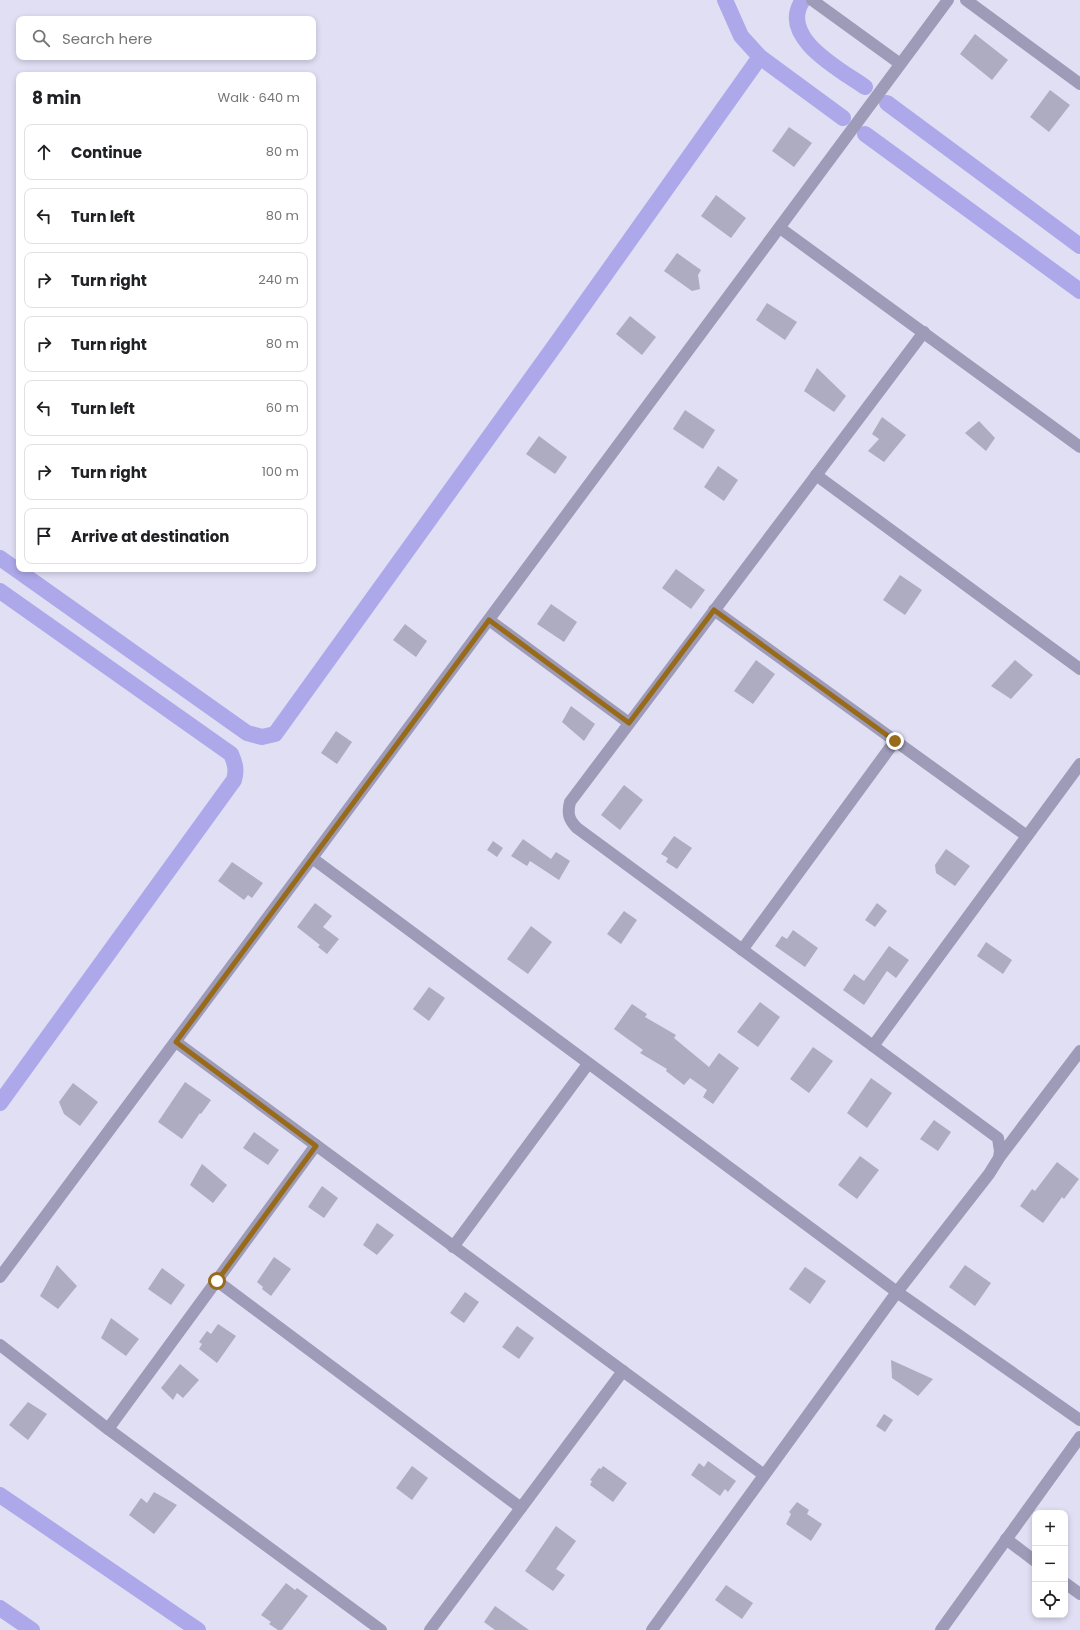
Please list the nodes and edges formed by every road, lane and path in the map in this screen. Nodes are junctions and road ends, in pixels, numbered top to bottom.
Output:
1 (812, 0) edge
2 (948, 0) edge
3 (966, 0) edge
4 (899, 63) junction
5 (1080, 84) edge
6 (780, 228) junction
7 (924, 332) junction
8 (1080, 447) edge
9 (816, 475) junction
10 (714, 610) junction
11 (489, 620) junction
12 (1080, 669) edge
13 (629, 723) junction
14 (895, 741) junction
15 (1080, 764) edge
16 (1027, 836) junction
17 (312, 858) junction
18 (742, 950) junction
19 (176, 1042) junction
20 (873, 1046) junction
21 (1080, 1051) edge
22 (588, 1064) junction
23 (316, 1146) junction
24 (999, 1158) junction
25 (454, 1246) junction
26 (0, 1277) edge
27 (217, 1281) junction
28 (897, 1292) junction
29 (0, 1345) edge
30 (622, 1371) junction
31 (1080, 1420) edge
32 (108, 1429) junction
33 (1080, 1437) edge
34 (764, 1475) junction
35 (521, 1508) junction
36 (1006, 1539) junction
37 (1032, 1558) edge
38 (1068, 1585) edge
39 (1080, 1594) edge
40 (381, 1630) edge
41 (430, 1630) edge
42 (652, 1630) edge
43 (941, 1630) edge

1 - 4 street
2 - 4 street
3 - 5 street
4 - 6 street
6 - 7 street
6 - 11 street
7 - 8 street
7 - 9 street
9 - 10 street
9 - 12 street
10 - 13 street
10 - 14 street
11 - 13 street
11 - 17 street
13 - 18 street
14 - 16 street
14 - 18 street
15 - 16 street
16 - 20 street
17 - 19 street
17 - 22 street
18 - 20 street
19 - 23 street
19 - 26 street
20 - 24 street
21 - 24 street
22 - 25 street
22 - 28 street
23 - 25 street
23 - 27 street
24 - 28 street
25 - 30 street
27 - 32 street
27 - 35 street
28 - 31 street
28 - 34 street
29 - 32 street
30 - 34 street
30 - 35 street
32 - 40 street
33 - 36 street
34 - 42 street
35 - 41 street
36 - 37 street
36 - 43 street
38 - 39 street

